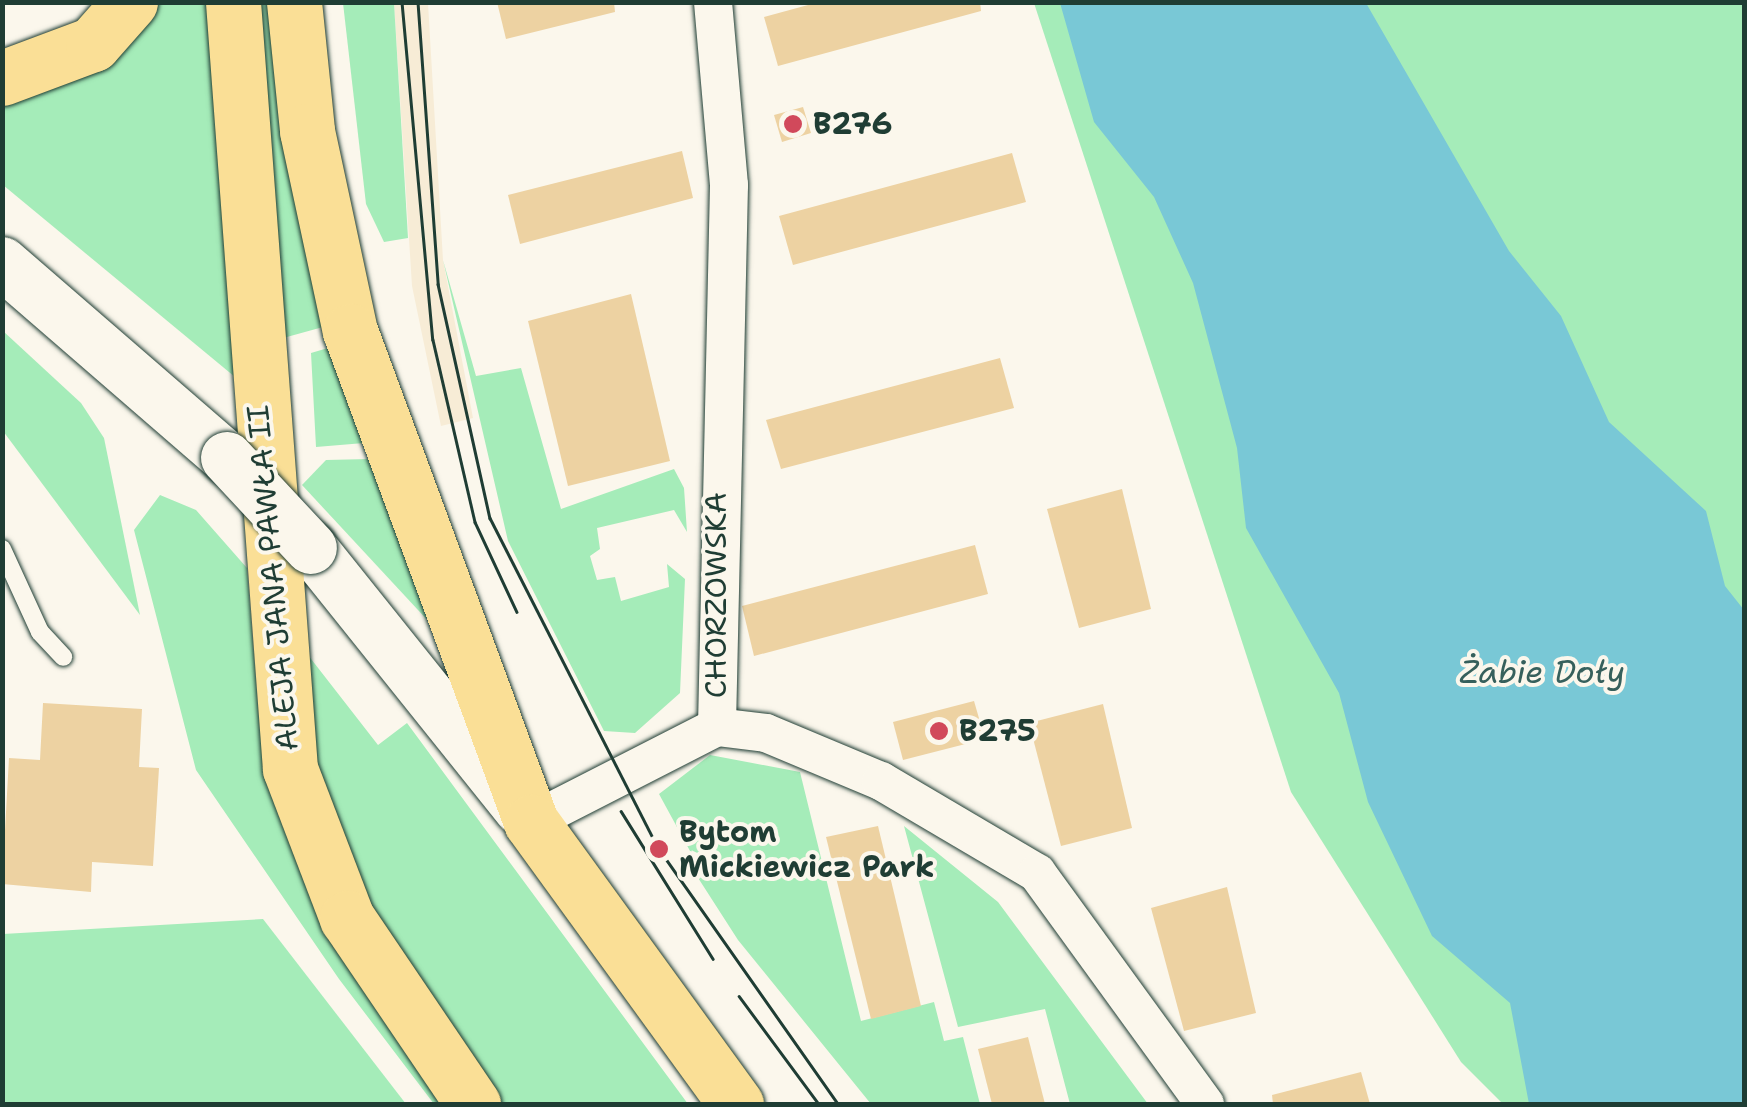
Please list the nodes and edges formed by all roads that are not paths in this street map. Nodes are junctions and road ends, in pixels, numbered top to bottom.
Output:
1 (130, 2) edge
2 (233, 2) edge
3 (294, 2) edge
4 (712, 2) edge
5 (2, 78) edge
6 (2, 263) edge
7 (2, 550) edge
8 (64, 657) dead end
9 (716, 727) junction
10 (531, 822) junction
11 (472, 1104) edge
12 (736, 1104) edge
13 (1205, 1104) edge

1 - 5 main road
2 - 11 main road, ALEJA JANA PAWŁA II
3 - 10 main road
4 - 9 street, CHORZOWSKA
6 - 10 main road, bridge
7 - 8 lane
9 - 10 street
9 - 13 street, CHORZOWSKA
10 - 12 main road

